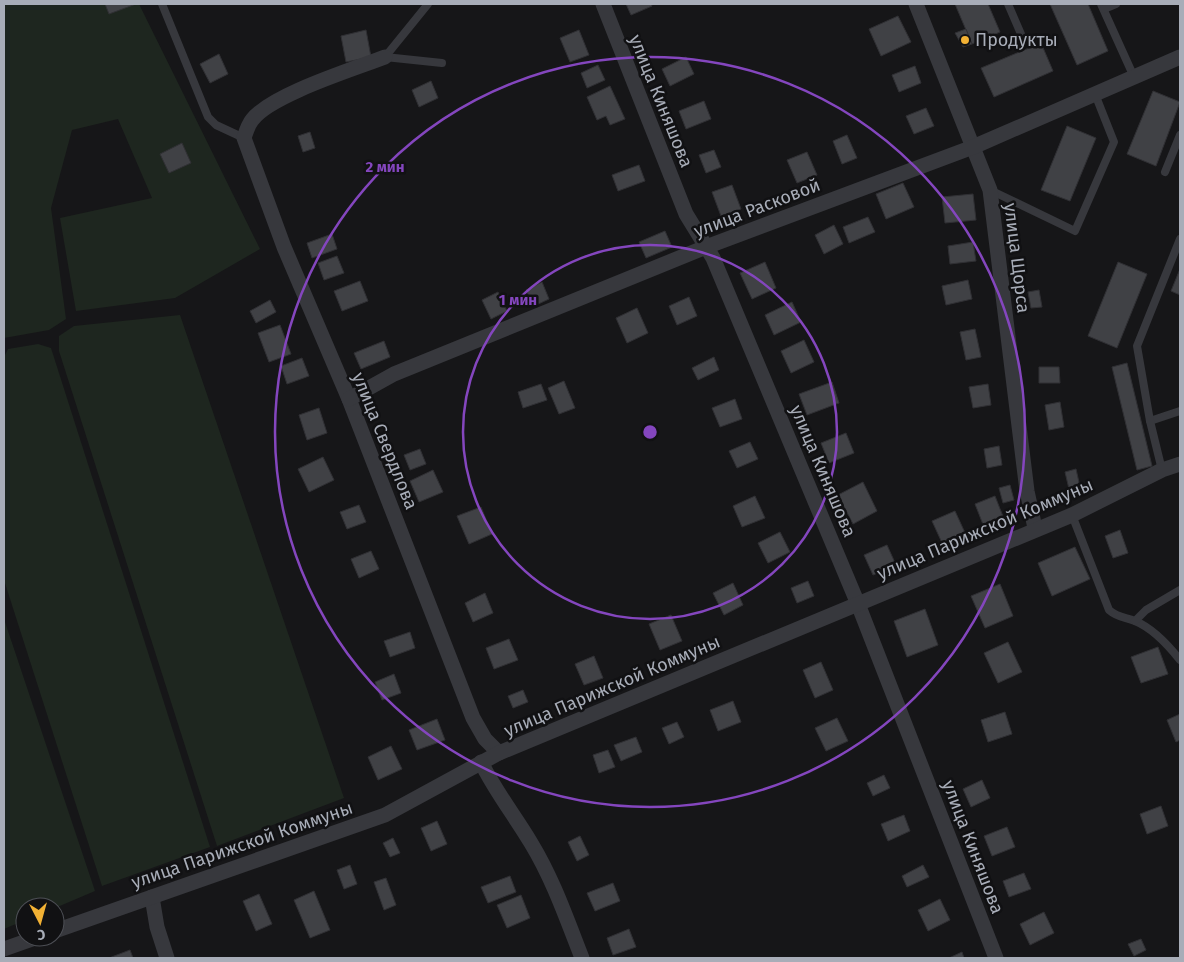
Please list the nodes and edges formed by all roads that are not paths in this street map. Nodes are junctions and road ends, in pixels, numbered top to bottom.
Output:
1 (162, 4) edge
2 (428, 4) edge
3 (603, 4) edge
4 (916, 4) edge
5 (1008, 4) edge
6 (1116, 4) edge
7 (1102, 7) edge
8 (1021, 34) dead end
9 (385, 57) junction
10 (1180, 57) edge
11 (442, 64) dead end
12 (1134, 77) junction
13 (1095, 94) junction
14 (1180, 134) edge
15 (244, 138) junction
16 (973, 147) junction
17 (1165, 172) dead end
18 (990, 190) junction
19 (1180, 239) edge
20 (706, 247) junction
21 (349, 399) junction
22 (1180, 411) edge
23 (1150, 421) junction
24 (1180, 464) edge
25 (1162, 470) junction
26 (1072, 515) junction
27 (1035, 528) junction
28 (1180, 590) edge
29 (858, 604) junction
30 (1135, 621) junction
31 (1180, 660) edge
32 (499, 754) junction
33 (481, 762) junction
34 (152, 897) junction
35 (65, 927) edge
36 (167, 958) edge
37 (582, 958) edge
38 (996, 958) edge

1 - 15 lane
2 - 9 lane
3 - 20 street, улица Киняшова
4 - 16 street, улица Щорса
5 - 8 lane
6 - 7 lane
7 - 12 lane
9 - 11 lane
9 - 15 street
10 - 12 street, улица Расковой
12 - 13 street, улица Расковой
13 - 16 street, улица Расковой
13 - 18 lane
14 - 17 lane
15 - 21 street, улица Свердлова
16 - 18 street, улица Щорса
16 - 20 street, улица Расковой
18 - 27 street, улица Щорса
19 - 23 lane
20 - 21 street, улица Расковой
20 - 29 street, улица Киняшова
21 - 32 street, улица Свердлова
22 - 23 lane
23 - 25 lane
24 - 25 street, улица Парижской Коммуны
25 - 26 street, улица Парижской Коммуны
26 - 27 street, улица Парижской Коммуны
26 - 30 lane
27 - 29 street, улица Парижской Коммуны
28 - 30 lane
29 - 32 street, улица Парижской Коммуны
29 - 38 street, улица Киняшова
30 - 31 lane
32 - 33 street, улица Парижской Коммуны
33 - 34 street, улица Парижской Коммуны
33 - 37 street
34 - 35 street, улица Парижской Коммуны
34 - 36 street

